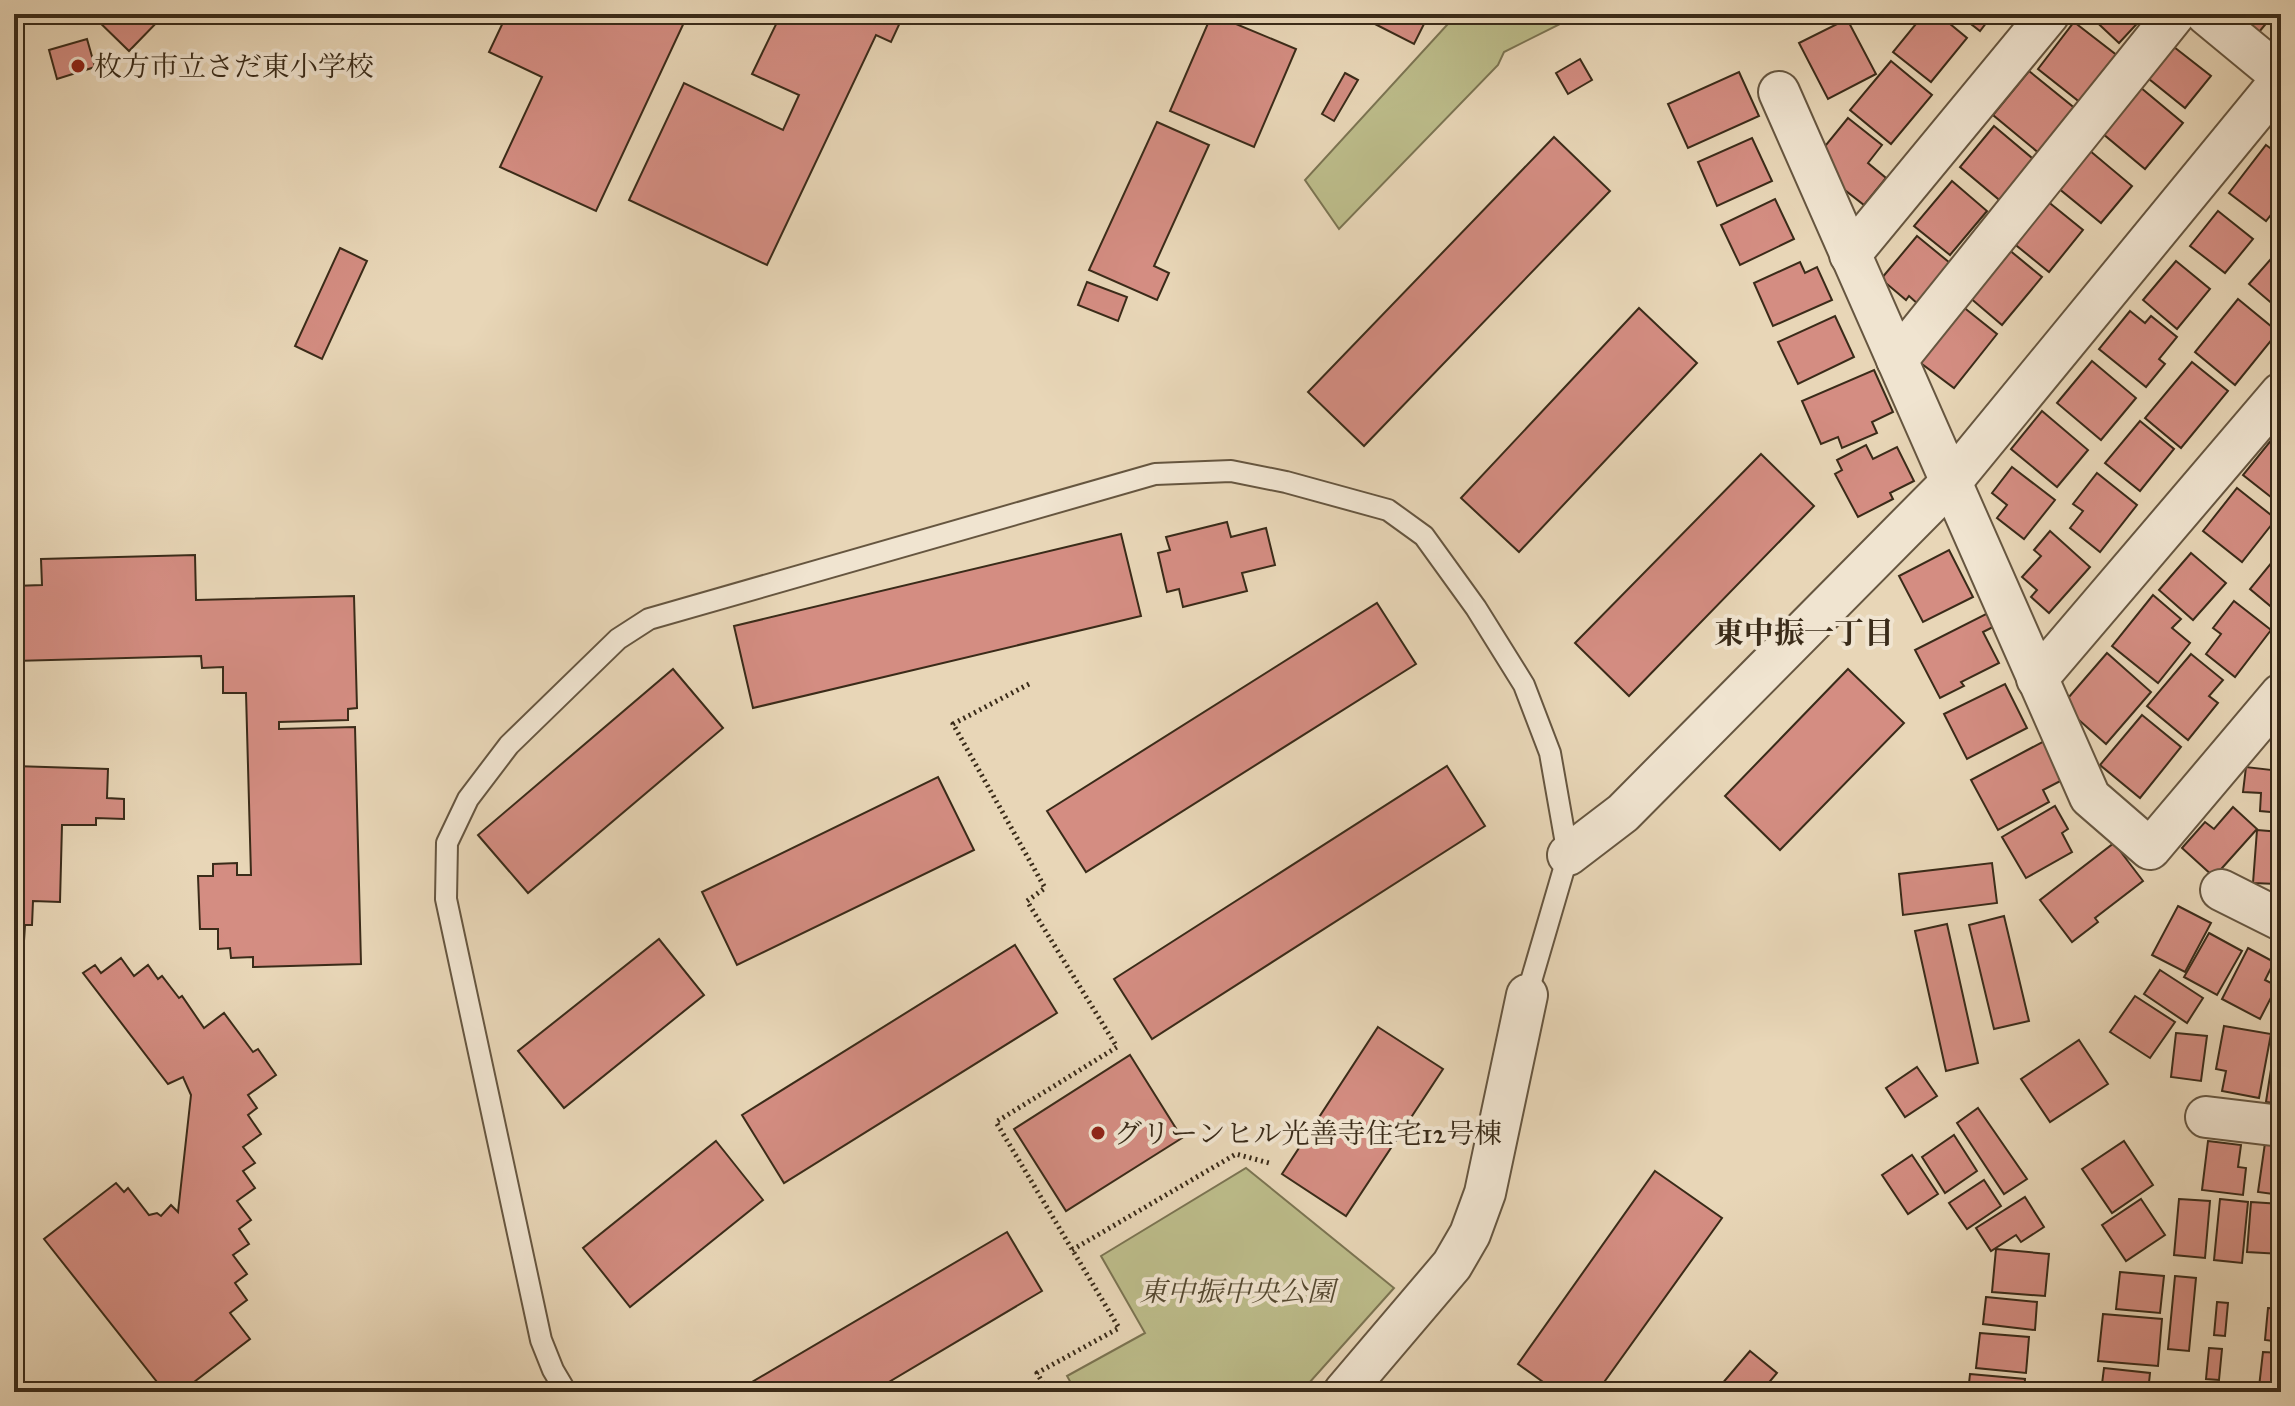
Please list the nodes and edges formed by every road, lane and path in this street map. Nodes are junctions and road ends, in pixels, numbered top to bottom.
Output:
1 (2049, 14) edge
2 (2175, 14) edge
3 (2206, 14) edge
4 (2281, 78) edge
5 (1779, 92) dead end
6 (1850, 255) junction
7 (1897, 360) junction
8 (2281, 393) edge
9 (1951, 482) junction
10 (2037, 679) junction
11 (1029, 684) dead end
12 (2273, 716) edge
13 (1568, 855) junction
14 (2221, 890) dead end
15 (2281, 920) edge
16 (1527, 995) joint
17 (2206, 1117) dead end
18 (2281, 1126) edge
19 (1269, 1163) dead end
20 (1072, 1250) junction
21 (566, 1392) edge
22 (1048, 1392) edge
23 (1344, 1392) edge

1 - 6 street
2 - 7 street
3 - 4 street
4 - 9 street
5 - 6 street
6 - 7 street
7 - 9 street
8 - 10 street
9 - 10 street
9 - 13 street
10 - 12 street
11 - 20 path
13 - 16 lane
13 - 21 lane
14 - 15 street
16 - 23 street
17 - 18 street
19 - 20 path
20 - 22 path

